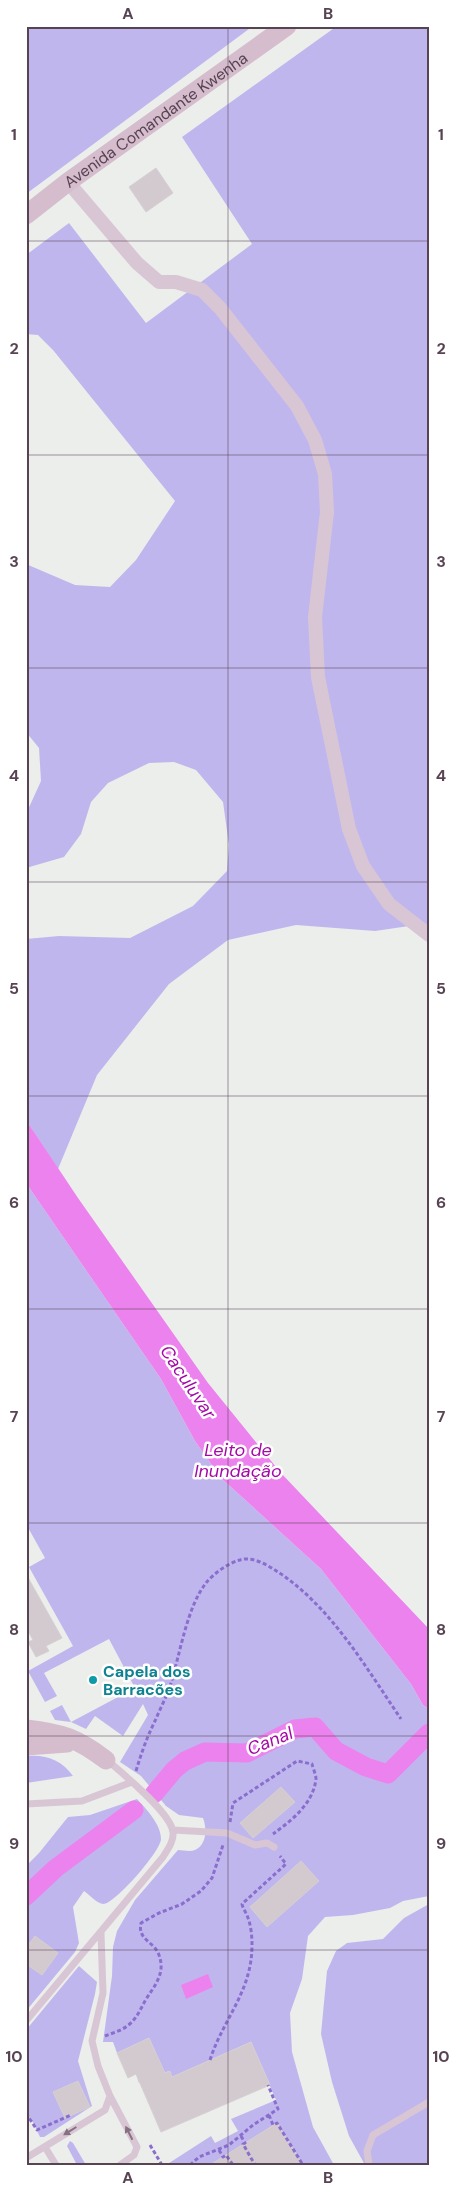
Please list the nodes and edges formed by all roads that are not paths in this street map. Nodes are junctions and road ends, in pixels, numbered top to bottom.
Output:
1 (287, 26) edge
2 (68, 182) junction
3 (26, 214) edge
4 (429, 935) edge
5 (26, 1729) edge
6 (84, 1743) junction
7 (26, 1746) edge
8 (106, 1760) joint
9 (132, 1782) junction
10 (26, 1804) edge
11 (173, 1830) junction
12 (274, 1847) road end
13 (101, 1933) junction
14 (26, 2021) edge
15 (110, 2096) junction
16 (429, 2102) edge
17 (45, 2147) junction
18 (26, 2158) edge
19 (56, 2165) edge
20 (120, 2165) edge
21 (369, 2165) edge

1 - 2 main road, Avenida Comandante Kwenha
2 - 3 main road, Avenida Comandante Kwenha
2 - 4 street
5 - 6 main road
6 - 7 main road
6 - 8 main road
8 - 9 lane
9 - 10 lane
9 - 11 lane
11 - 12 lane
11 - 13 lane
13 - 14 lane
13 - 15 lane
15 -> 17 lane
20 -> 15 lane
16 - 21 lane
17 - 18 lane
17 - 19 lane

